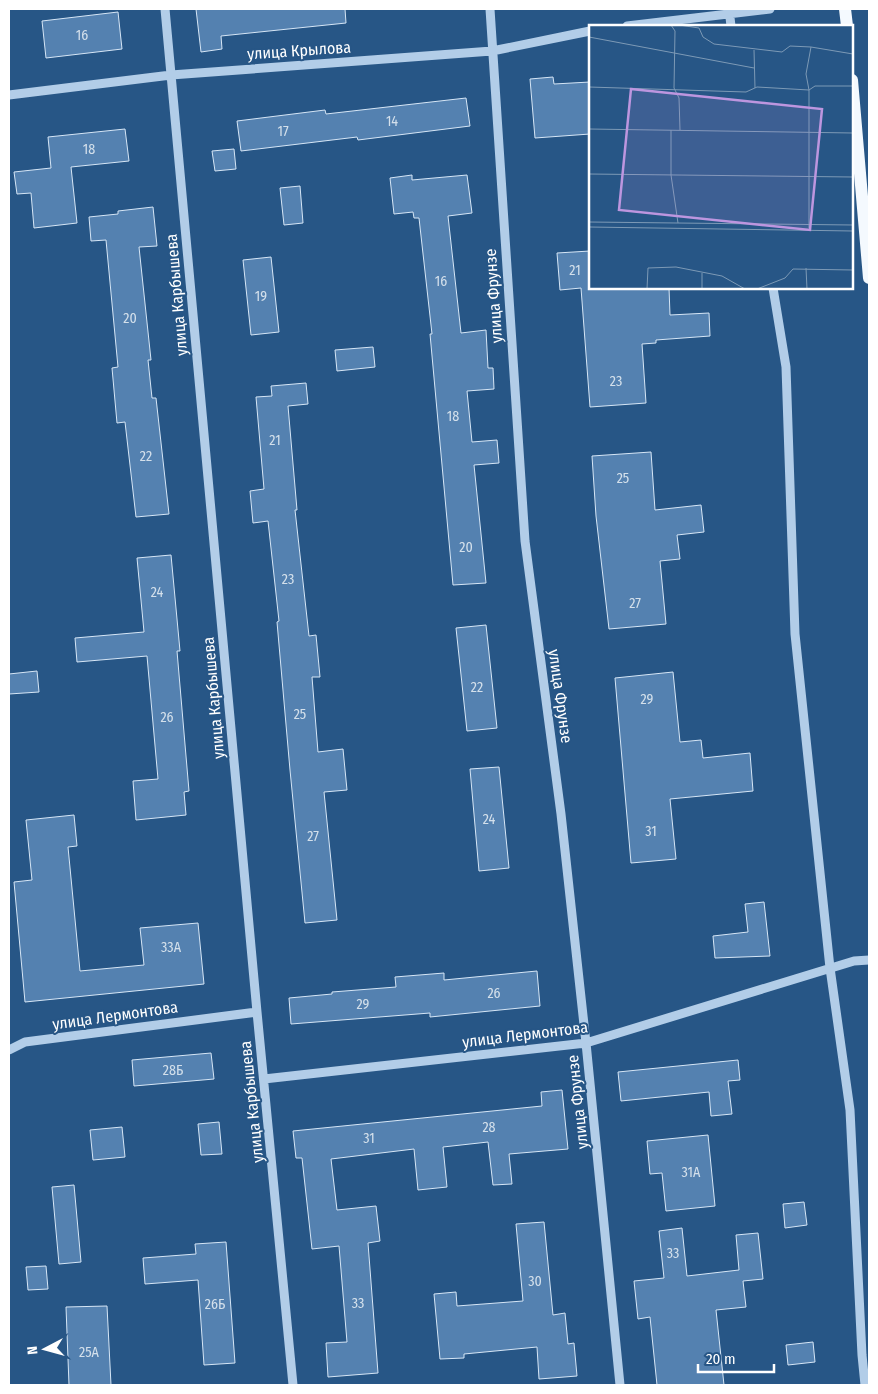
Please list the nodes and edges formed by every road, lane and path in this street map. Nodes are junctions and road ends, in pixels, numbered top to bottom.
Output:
1 (165, 9) edge
2 (490, 9) edge
3 (770, 9) edge
4 (846, 9) edge
5 (729, 11) edge
6 (634, 25) edge
7 (731, 25) edge
8 (847, 25) edge
9 (589, 31) edge
10 (492, 51) junction
11 (171, 75) junction
12 (853, 92) edge
13 (9, 95) edge
14 (869, 278) edge
15 (773, 289) edge
16 (869, 960) edge
17 (830, 968) junction
18 (257, 1012) junction
19 (586, 1043) junction
20 (9, 1050) edge
21 (264, 1079) junction
22 (294, 1385) edge
23 (620, 1385) edge
24 (865, 1385) edge

1 - 11 street, улица Карбышева
2 - 10 street, улица Фрунзе
3 - 5 street
4 - 8 main road
5 - 6 street
5 - 7 street
9 - 10 street, улица Крылова
10 - 11 street, улица Крылова
10 - 19 street, улица Фрунзе
11 - 13 street, улица Крылова
11 - 18 street, улица Карбышева
12 - 14 main road
15 - 17 street
16 - 17 street, улица Лермонтова
17 - 19 street, улица Лермонтова
17 - 24 street
18 - 20 street, улица Лермонтова
18 - 21 street, улица Карбышева
19 - 21 street, улица Лермонтова
19 - 23 street, улица Фрунзе
21 - 22 street, улица Карбышева

